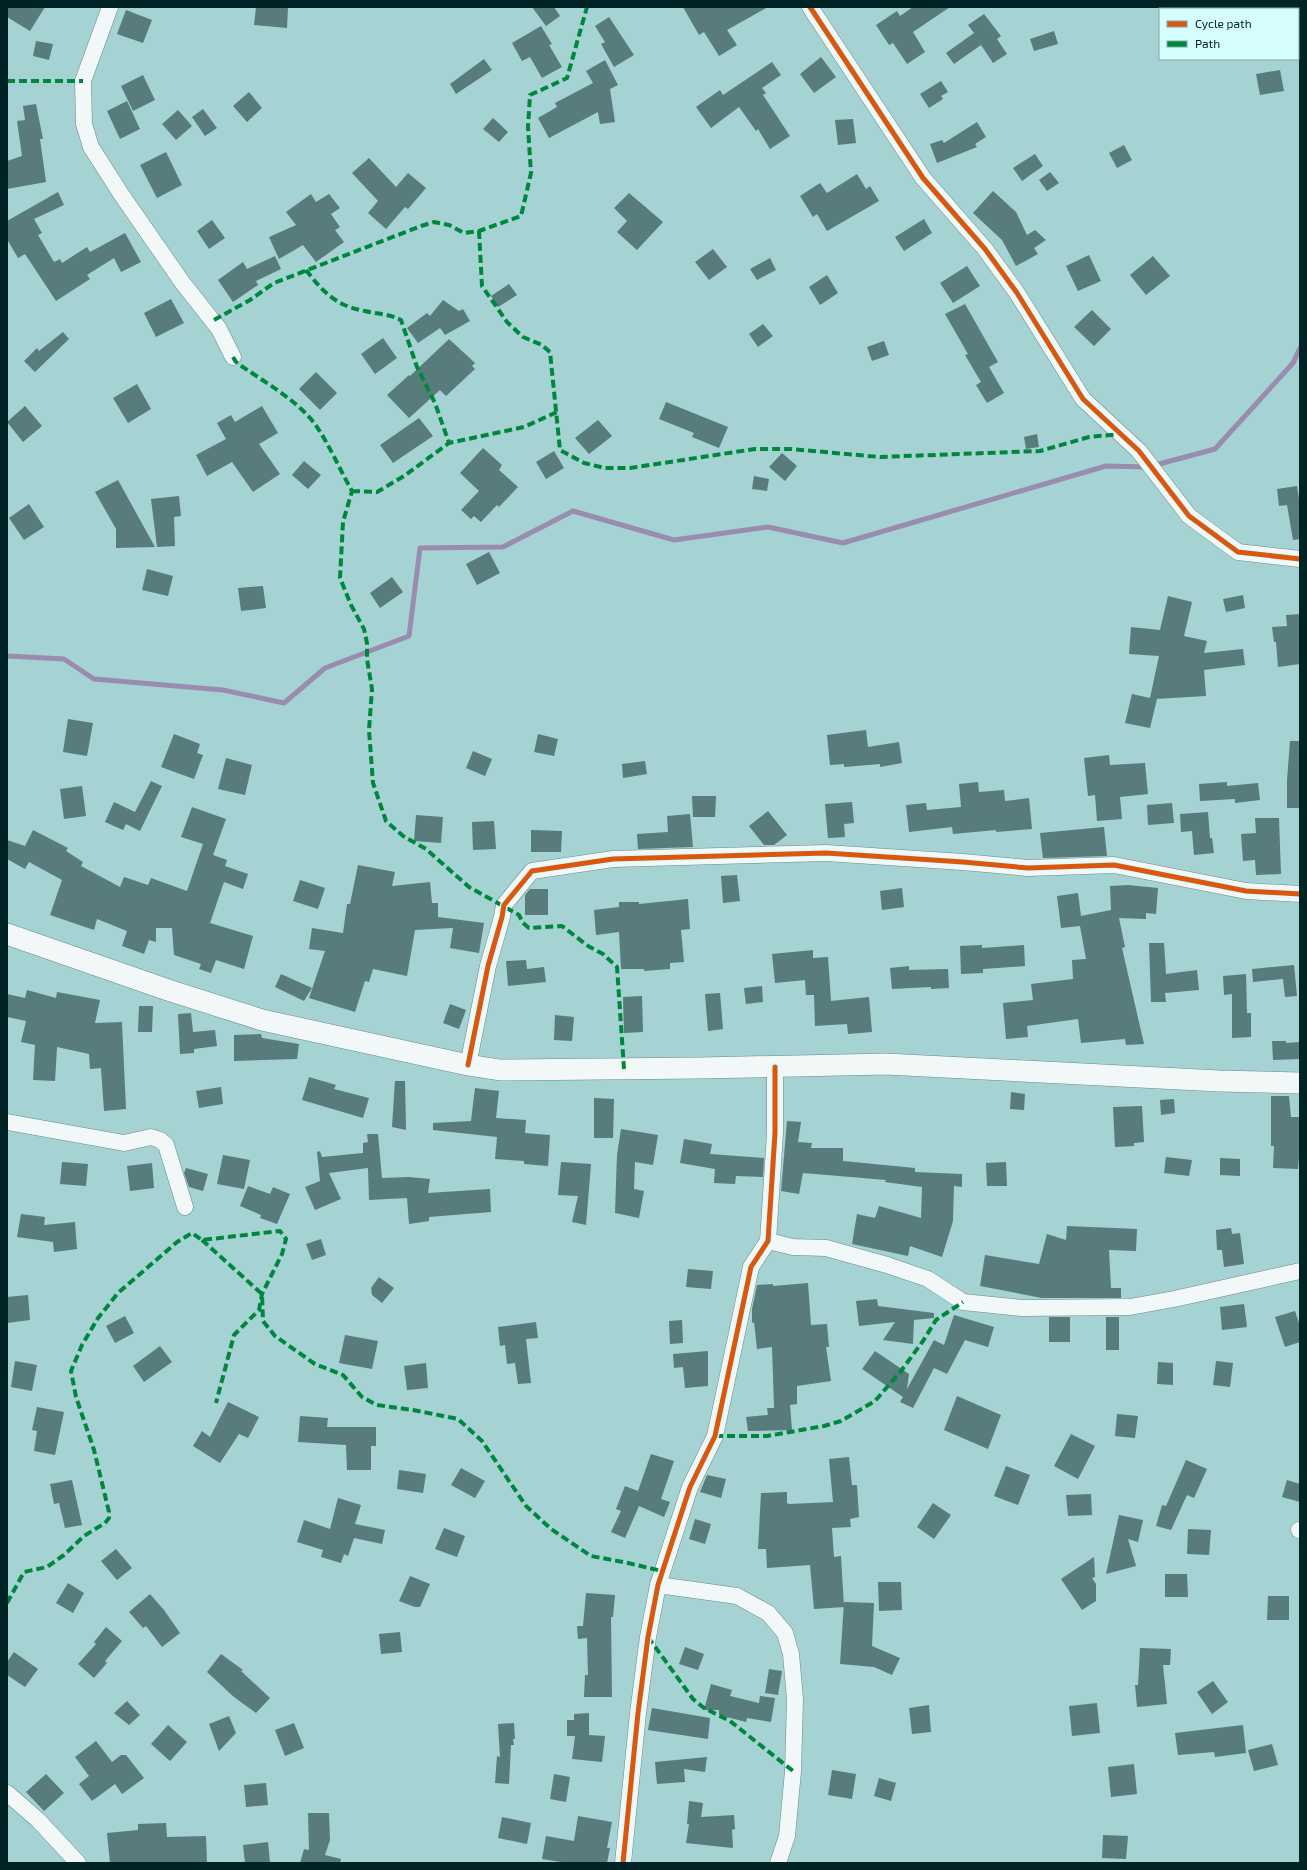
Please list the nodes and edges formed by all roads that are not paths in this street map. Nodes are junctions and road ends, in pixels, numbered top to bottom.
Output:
1 (110, 7) edge
2 (810, 7) edge
3 (233, 357) dead end
4 (1300, 559) edge
5 (1300, 894) edge
6 (7, 934) edge
7 (468, 1065) junction
8 (775, 1067) junction
9 (1300, 1083) edge
10 (7, 1122) edge
11 (185, 1207) dead end
12 (768, 1241) junction
13 (1300, 1271) edge
14 (658, 1585) junction
15 (7, 1794) edge
16 (76, 1862) edge
17 (623, 1863) edge
18 (778, 1863) edge

1 - 3 street
2 - 4 street
5 - 7 street
6 - 7 main road
7 - 8 main road
8 - 9 main road
8 - 12 street
10 - 11 street
12 - 13 street
12 - 14 street
14 - 17 street
14 - 18 street
15 - 16 street

